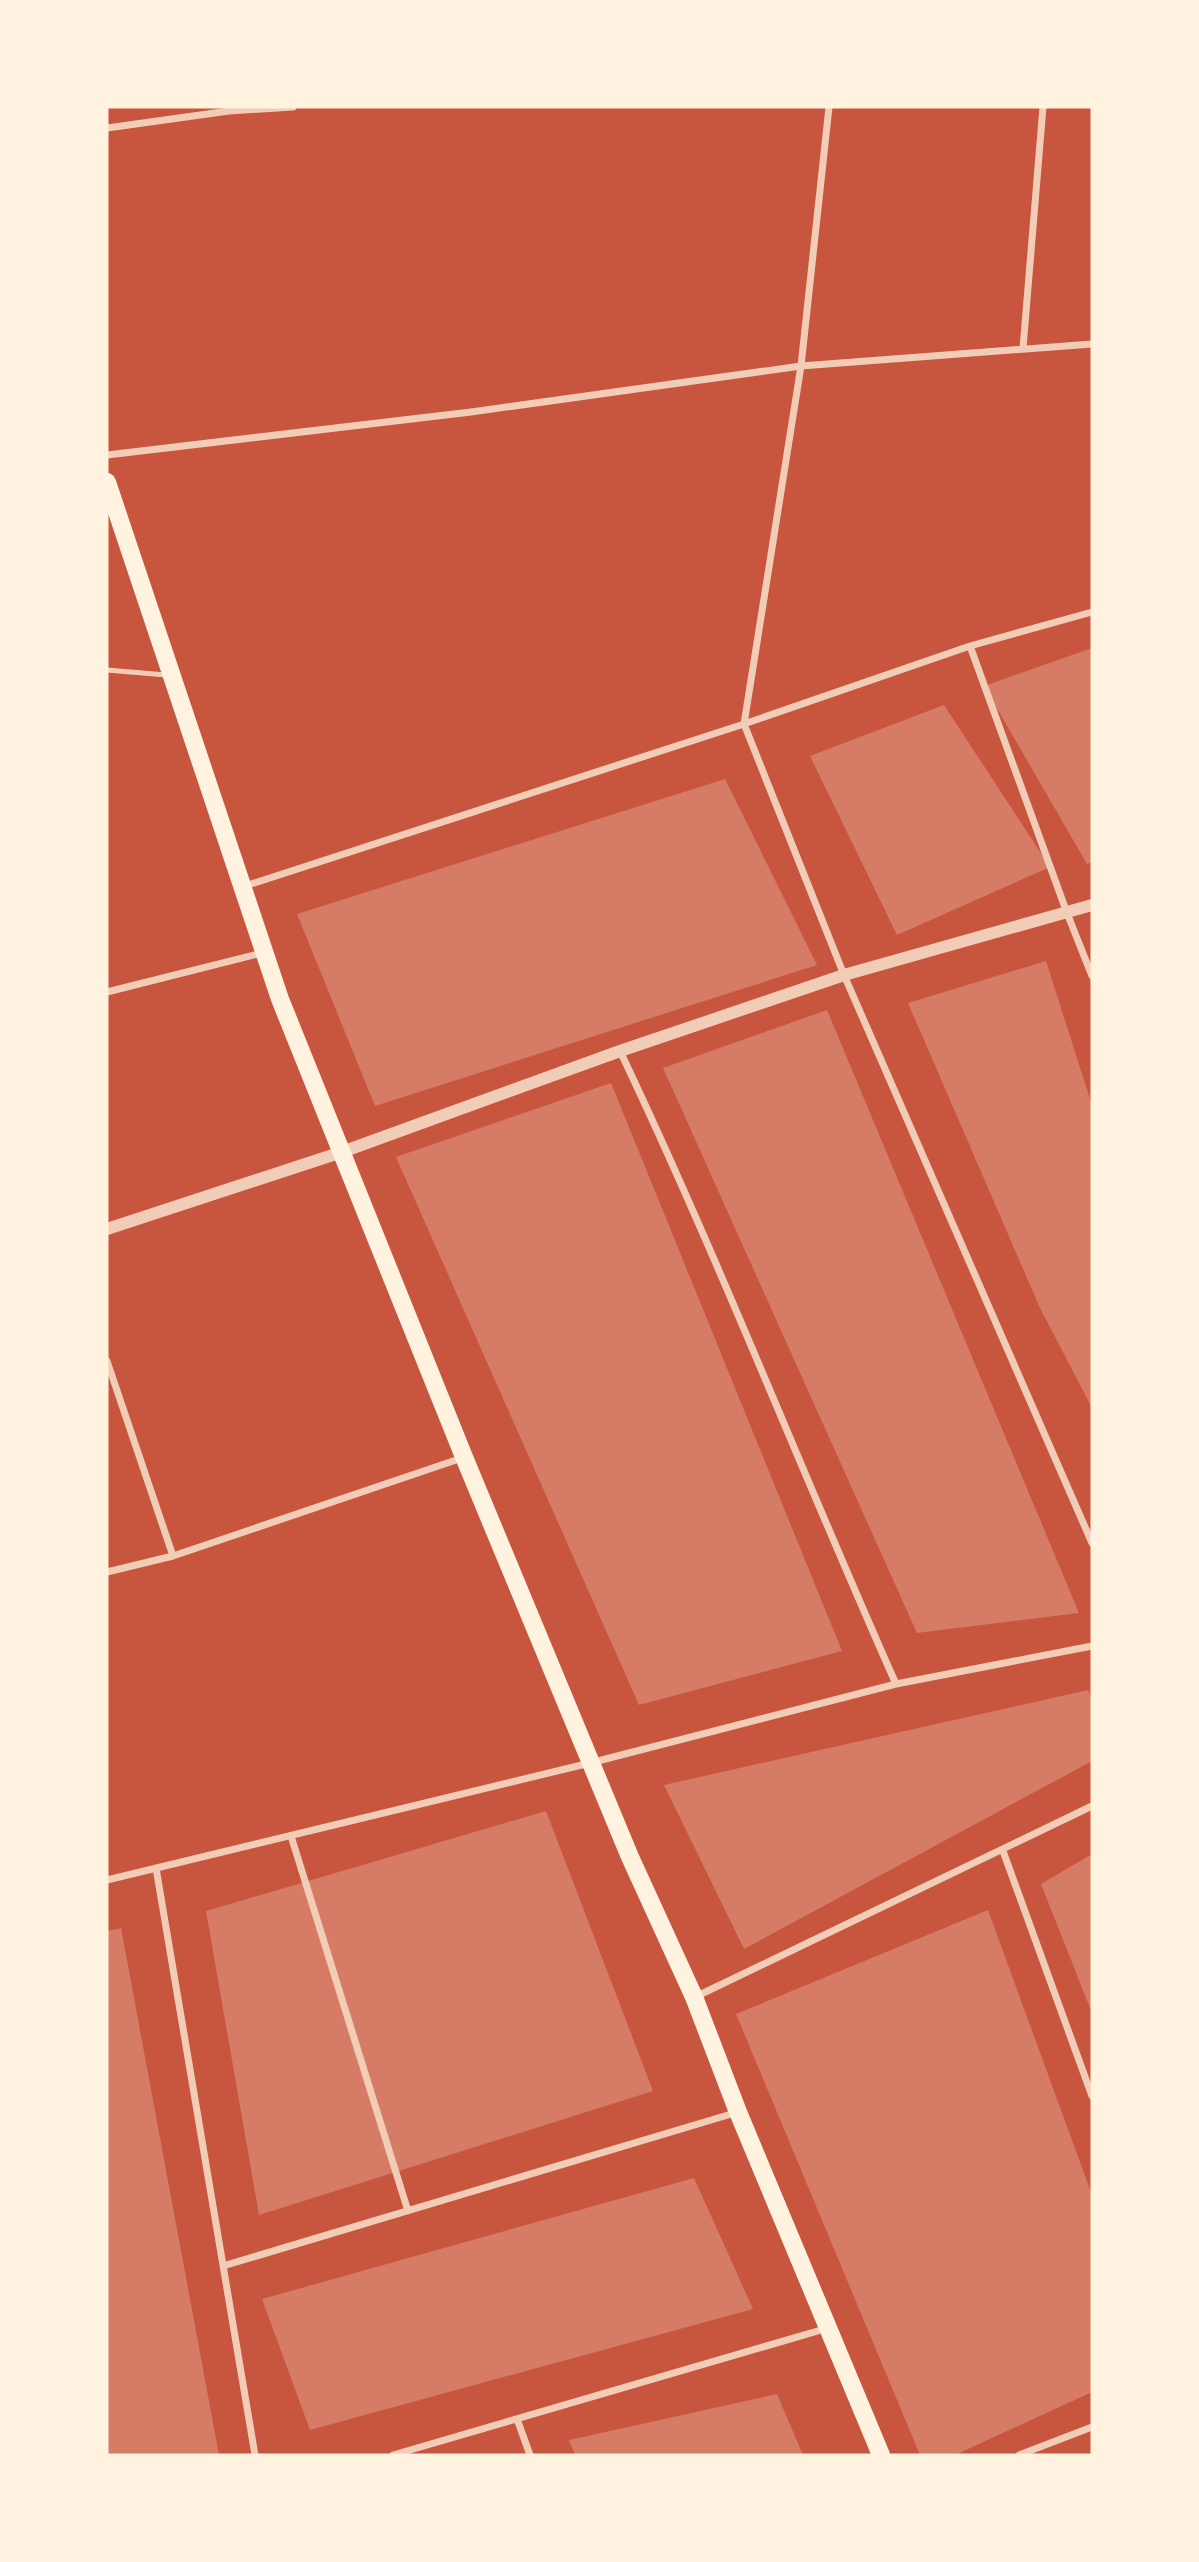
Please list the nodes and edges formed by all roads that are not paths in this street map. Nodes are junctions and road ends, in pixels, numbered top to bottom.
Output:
1 (293, 107) edge
2 (829, 107) edge
3 (1043, 107) edge
4 (229, 109) edge
5 (107, 128) edge
6 (1092, 344) edge
7 (1023, 348) junction
8 (801, 366) junction
9 (107, 455) edge
10 (108, 492) edge
11 (1092, 612) edge
12 (970, 646) junction
13 (107, 670) edge
14 (171, 675) junction
15 (744, 724) junction
16 (245, 886) junction
17 (1092, 905) edge
18 (1066, 914) junction
19 (265, 952) junction
20 (844, 975) junction
21 (1092, 976) edge
22 (107, 992) edge
23 (621, 1051) junction
24 (342, 1152) junction
25 (107, 1229) edge
26 (107, 1361) edge
27 (464, 1457) junction
28 (1092, 1543) edge
29 (173, 1556) junction
30 (107, 1572) edge
31 (1092, 1646) edge
32 (896, 1684) junction
33 (590, 1763) junction
34 (1092, 1806) edge
35 (291, 1836) junction
36 (1003, 1851) junction
37 (156, 1868) junction
38 (107, 1880) edge
39 (694, 1997) junction
40 (1092, 2096) edge
41 (738, 2112) junction
42 (408, 2211) junction
43 (223, 2266) junction
44 (828, 2328) junction
45 (517, 2419) junction
46 (1092, 2427) edge
47 (255, 2455) edge
48 (393, 2455) edge
49 (530, 2455) edge
50 (881, 2455) edge
51 (1019, 2455) edge

1 - 4 street
2 - 8 street
3 - 7 street
4 - 5 street
6 - 7 street
7 - 8 street
8 - 9 street
8 - 15 street
10 - 14 main road
11 - 12 street
12 - 15 street
12 - 18 street
13 - 14 lane
14 - 16 main road
15 - 16 street
15 - 20 street
16 - 19 main road
17 - 18 street
18 - 20 street
18 - 21 street
19 - 22 street
19 - 24 main road
20 - 23 street
20 - 28 street
23 - 24 street
23 - 32 street
24 - 25 street
24 - 27 main road
26 - 29 street
27 - 29 street
27 - 33 main road
29 - 30 street
31 - 32 street
32 - 33 street
33 - 35 street
33 - 39 main road
34 - 36 street
35 - 37 street
35 - 42 street
36 - 39 street
36 - 40 street
37 - 38 street
37 - 43 street
39 - 41 main road
41 - 42 street
41 - 44 main road
42 - 43 street
43 - 47 street
44 - 45 street
44 - 50 main road
45 - 48 street
45 - 49 street
46 - 51 street

